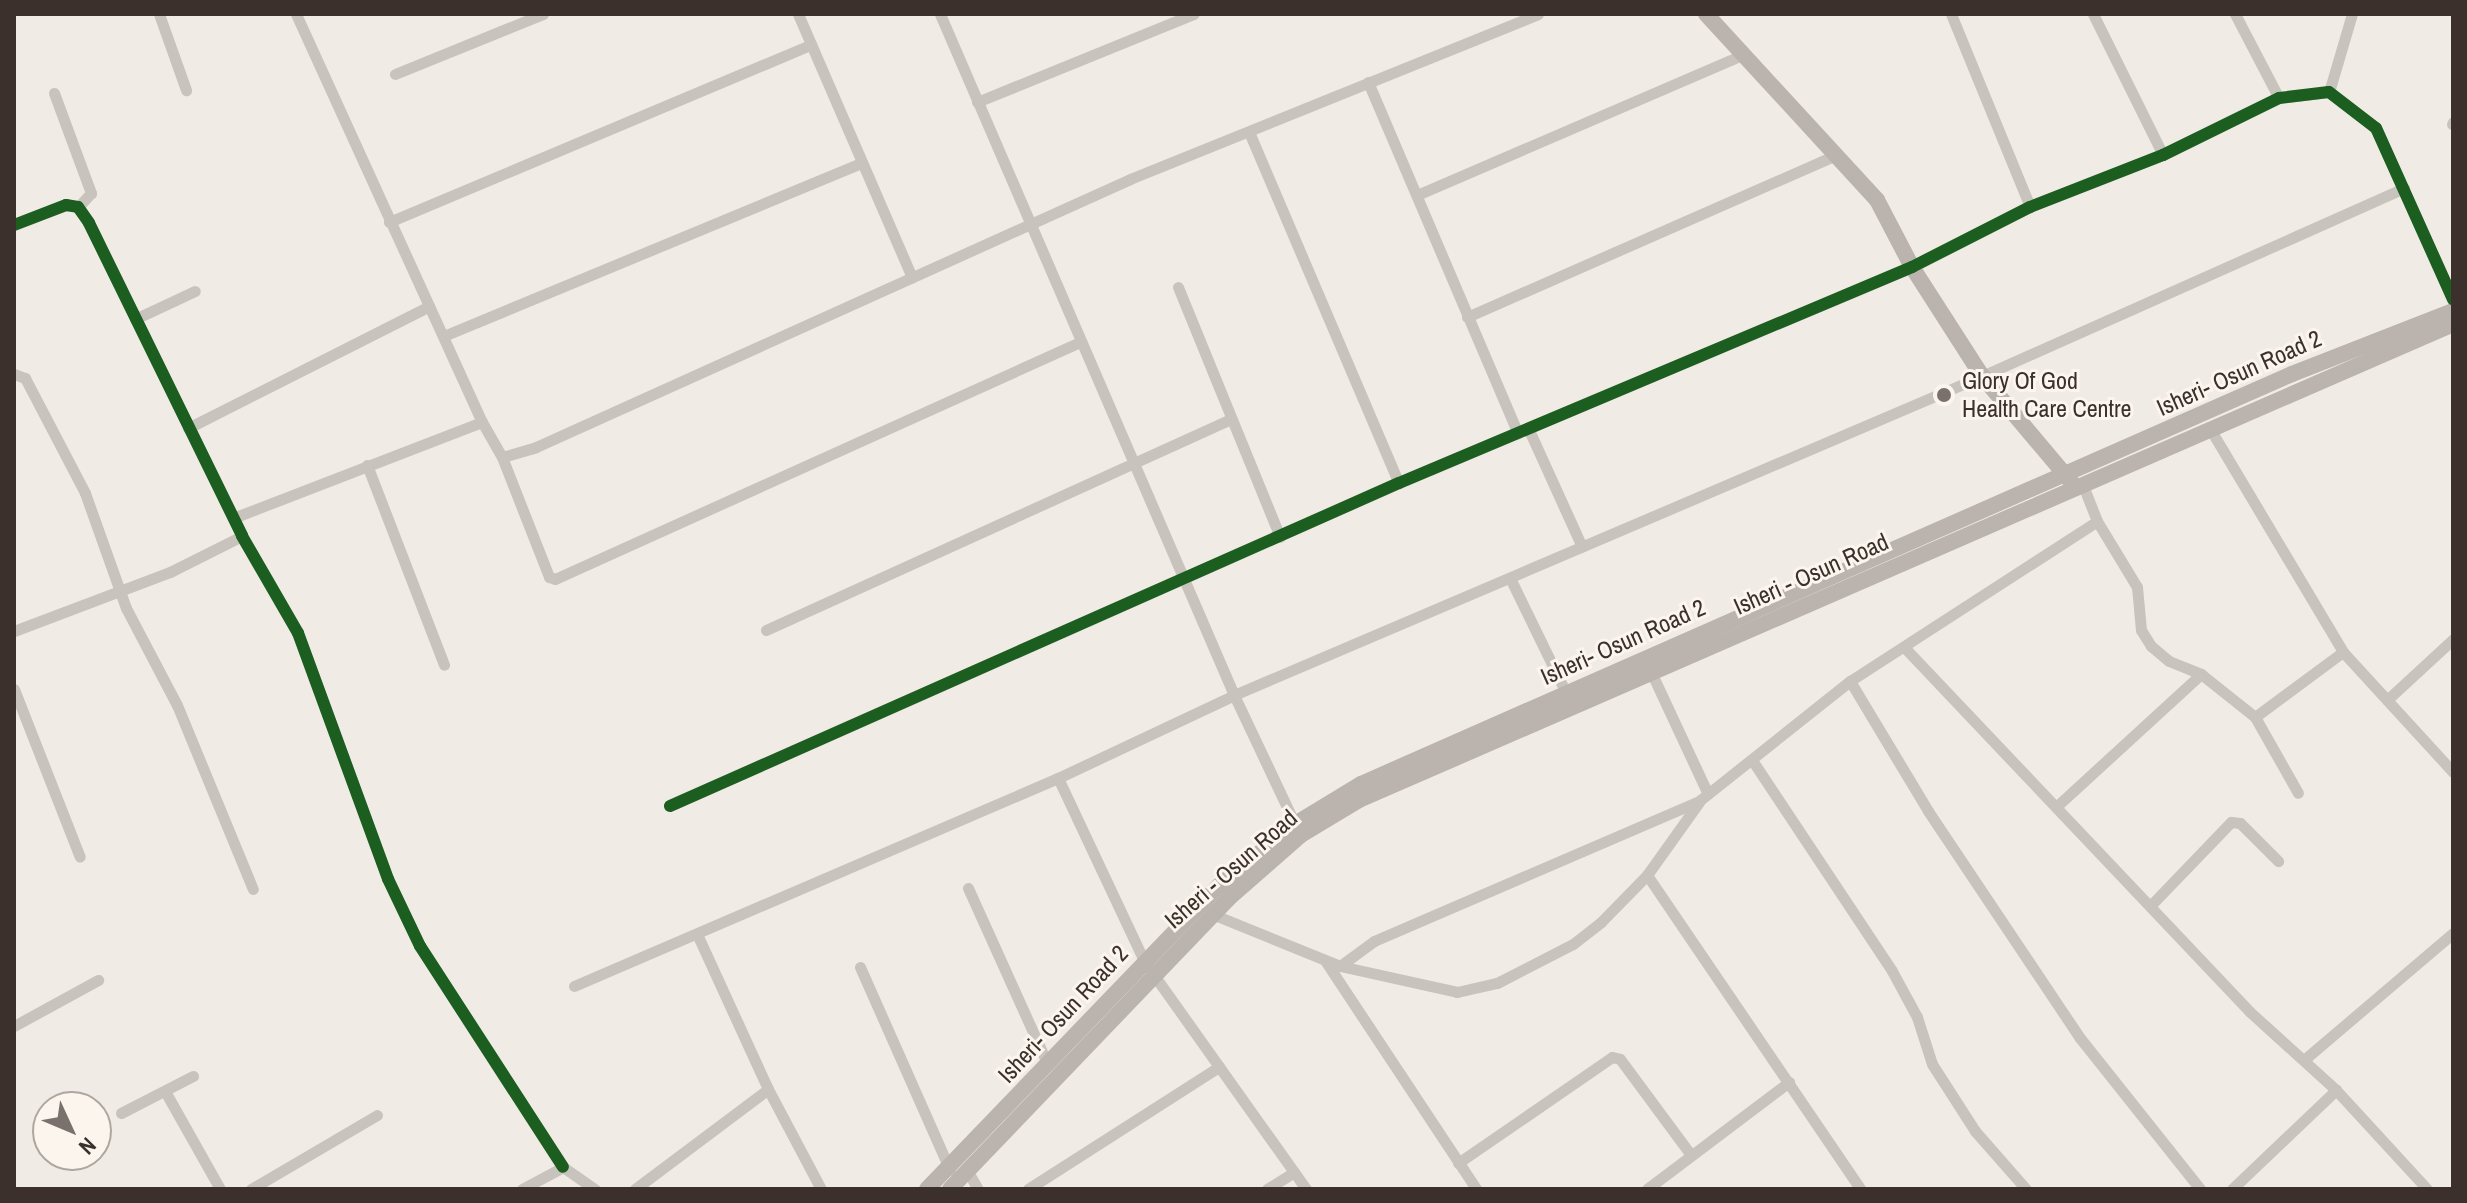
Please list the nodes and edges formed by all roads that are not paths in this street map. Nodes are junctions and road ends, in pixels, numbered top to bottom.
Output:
1 (159, 14) edge
2 (296, 14) edge
3 (543, 14) edge
4 (798, 14) edge
5 (940, 14) edge
6 (1194, 14) edge
7 (1538, 14) edge
8 (1706, 14) edge
9 (1951, 14) edge
10 (2093, 14) edge
11 (2235, 14) edge
12 (2352, 14) edge
13 (811, 45) junction
14 (1742, 55) junction
15 (395, 74) dead end
16 (1368, 82) junction
17 (186, 90) dead end
18 (2329, 92) junction
19 (54, 93) dead end
20 (2279, 98) junction
21 (977, 102) junction
22 (1249, 132) junction
23 (2163, 155) junction
24 (1832, 157) junction
25 (861, 163) junction
26 (2404, 188) junction
27 (1417, 195) junction
28 (78, 207) junction
29 (2030, 207) junction
30 (389, 222) junction
31 (1028, 224) junction
32 (14, 225) edge
33 (1912, 267) junction
34 (912, 277) junction
35 (1178, 287) dead end
36 (195, 291) dead end
37 (2453, 299) edge
38 (429, 306) junction
39 (2453, 311) edge
40 (1467, 317) junction
41 (135, 319) junction
42 (2453, 324) edge
43 (446, 335) junction
44 (1080, 342) junction
45 (14, 374) edge
46 (1982, 376) junction
47 (1231, 419) junction
48 (482, 422) junction
49 (2209, 427) junction
50 (188, 428) junction
51 (1523, 432) junction
52 (502, 457) junction
53 (1133, 462) junction
54 (367, 465) junction
55 (2075, 481) junction
56 (1399, 483) junction
57 (233, 518) junction
58 (2097, 521) junction
59 (242, 536) junction
60 (1280, 537) junction
61 (1582, 547) junction
62 (1510, 578) junction
63 (1184, 580) junction
64 (124, 591) junction
65 (766, 630) dead end
66 (14, 631) edge
67 (2453, 639) edge
68 (1904, 647) junction
69 (2343, 652) junction
70 (444, 665) dead end
71 (1652, 674) junction
72 (2201, 674) junction
73 (1850, 681) junction
74 (14, 689) edge
75 (1566, 693) junction
76 (1234, 695) junction
77 (2387, 700) junction
78 (2255, 717) junction
79 (1752, 760) junction
80 (2453, 772) edge
81 (1058, 778) junction
82 (2298, 793) dead end
83 (1704, 798) junction
84 (670, 806) dead end
85 (2057, 806) junction
86 (1295, 824) junction
87 (80, 857) dead end
88 (2278, 861) dead end
89 (1647, 875) junction
90 (968, 888) dead end
91 (253, 889) dead end
92 (2152, 904) junction
93 (1212, 914) junction
94 (2453, 933) edge
95 (697, 934) junction
96 (1326, 962) junction
97 (1340, 966) junction
98 (860, 967) dead end
99 (1149, 967) junction
100 (98, 980) dead end
101 (574, 986) dead end
102 (14, 1026) edge
103 (2305, 1059) junction
104 (1048, 1065) junction
105 (1219, 1067) junction
106 (193, 1076) dead end
107 (1789, 1082) junction
108 (768, 1089) junction
109 (2336, 1090) junction
110 (166, 1093) junction
111 (121, 1113) dead end
112 (377, 1115) dead end
113 (1691, 1155) junction
114 (1458, 1163) junction
115 (563, 1167) junction
116 (950, 1170) junction
117 (968, 1172) junction
118 (1294, 1172) junction
119 (1858, 1188) edge
120 (220, 1189) edge
121 (251, 1189) edge
122 (522, 1189) edge
123 (595, 1189) edge
124 (635, 1189) edge
125 (821, 1189) edge
126 (927, 1189) edge
127 (950, 1189) edge
128 (978, 1189) edge
129 (1028, 1189) edge
130 (1267, 1189) edge
131 (1306, 1189) edge
132 (1476, 1189) edge
133 (1647, 1189) edge
134 (2026, 1189) edge
135 (2200, 1189) edge
136 (2232, 1189) edge
137 (2427, 1189) edge

1 - 17 street
2 - 30 street
3 - 15 street
4 - 13 street
5 - 21 street
6 - 21 street
7 - 16 street
8 - 14 main road
9 - 29 street
10 - 23 street
11 - 20 street
12 - 18 street
13 - 25 street
13 - 30 street
14 - 24 main road
14 - 27 street
16 - 22 street
16 - 27 street
18 - 20 street
18 - 26 street
19 - 28 street
20 - 23 street
21 - 31 street
22 - 31 street
22 - 56 street
23 - 29 street
24 - 33 main road
24 - 40 street
25 - 34 street
25 - 43 street
26 - 37 street
26 - 46 street
27 - 40 street
28 - 32 street
28 - 41 street
29 - 33 street
30 - 38 street
31 - 34 street
31 - 44 street
33 - 46 main road
33 - 51 street
34 - 52 street
35 - 47 street
36 - 41 street
38 - 43 street
38 - 50 street
39 - 55 main road, Isheri- Osun Road 2
40 - 51 street
41 - 50 street
42 - 49 main road, Isheri - Osun Road
43 - 48 street
44 - 52 street
44 - 53 street
45 - 64 street
46 - 55 main road
46 - 61 street
47 - 53 street
47 - 60 street
48 - 52 street
48 - 54 street
49 - 55 main road, Isheri - Osun Road
49 - 69 street
50 - 57 street
51 - 56 street
51 - 61 street
53 - 63 street
53 - 65 street
54 - 57 street
54 - 70 street
55 - 58 street
55 - 71 main road, Isheri - Osun Road
55 - 75 main road, Isheri- Osun Road 2
56 - 60 street
57 - 59 street
58 - 68 street
58 - 72 street
59 - 64 street
59 - 115 street
60 - 63 street
61 - 62 street
62 - 75 street
62 - 76 street
63 - 76 street
63 - 84 street
64 - 66 street
64 - 91 street
67 - 77 street
68 - 73 street
68 - 85 street
69 - 77 street
69 - 78 street
71 - 83 street
71 - 93 main road, Isheri - Osun Road
72 - 78 street
72 - 85 street
73 - 79 street
73 - 135 street
74 - 87 street
75 - 86 main road, Isheri- Osun Road 2
76 - 81 street
76 - 86 street
77 - 80 street
78 - 82 street
79 - 83 street
79 - 134 street
81 - 95 street
81 - 99 street
83 - 89 street
83 - 97 street
85 - 92 street
86 - 99 main road, Isheri- Osun Road 2
88 - 92 street
89 - 97 street
89 - 107 street
90 - 104 street
92 - 103 street
93 - 96 street
93 - 99 main road, Isheri - Osun Road
94 - 103 street
95 - 101 street
95 - 108 street
96 - 97 street
96 - 114 street
98 - 116 street
99 - 104 main road, Isheri- Osun Road 2
99 - 105 street
99 - 117 main road, Isheri - Osun Road
100 - 102 street
103 - 109 street
104 - 116 main road, Isheri- Osun Road 2
105 - 118 street
105 - 129 street
106 - 110 street
107 - 113 street
107 - 119 street
108 - 124 street
108 - 125 street
109 - 136 street
109 - 137 street
110 - 111 street
110 - 120 street
112 - 121 street
113 - 114 street
113 - 133 street
114 - 132 street
115 - 122 street
115 - 123 street
116 - 126 main road, Isheri- Osun Road 2
117 - 127 main road, Isheri - Osun Road
117 - 128 street
118 - 130 street
118 - 131 street

